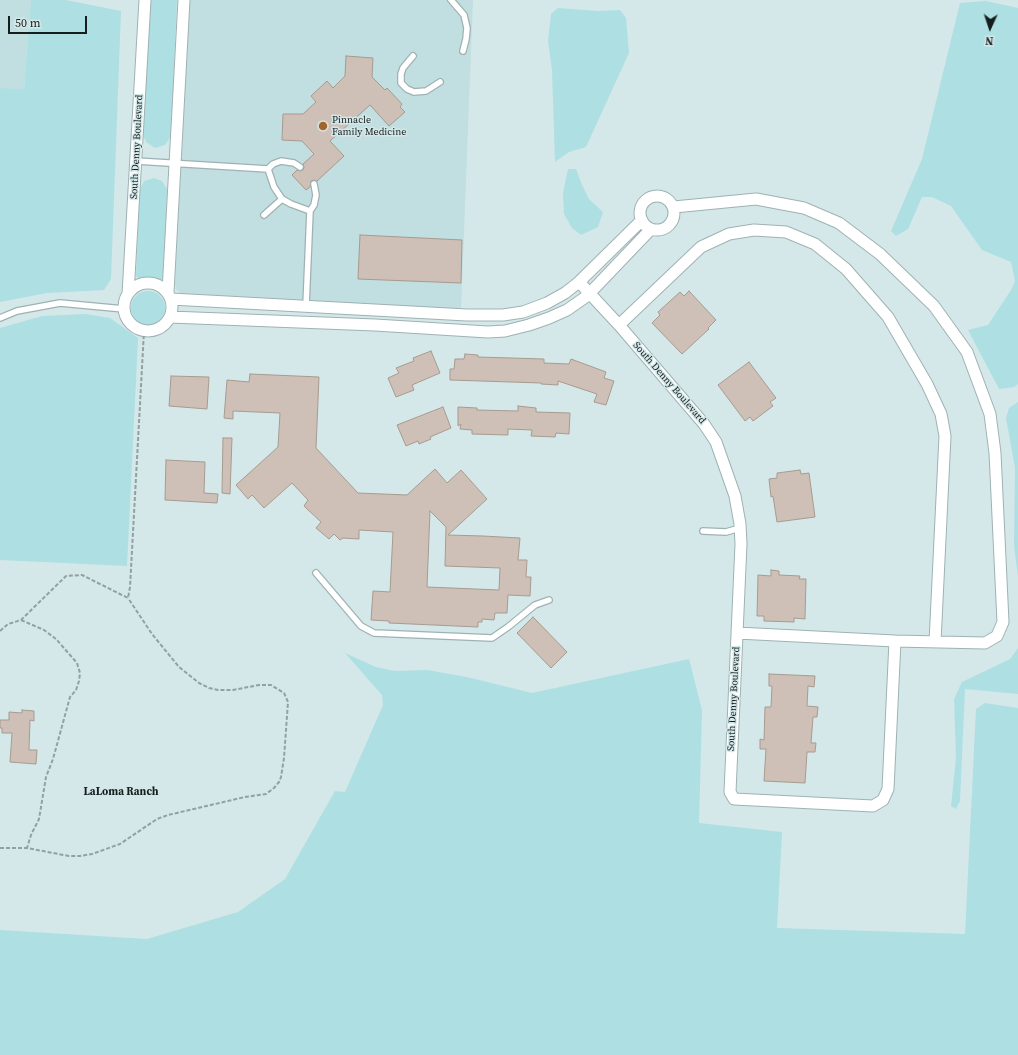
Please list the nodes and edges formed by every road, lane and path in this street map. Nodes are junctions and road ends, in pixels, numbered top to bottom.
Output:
1 (145, 0) edge
2 (184, 0) edge
3 (451, 0) edge
4 (463, 51) dead end
5 (413, 56) dead end
6 (440, 82) dead end
7 (136, 161) junction
8 (175, 163) junction
9 (300, 167) dead end
10 (268, 170) junction
11 (314, 184) dead end
12 (282, 199) junction
13 (674, 208) junction
14 (310, 211) junction
15 (264, 215) dead end
16 (642, 220) junction
17 (652, 229) junction
18 (579, 282) junction
19 (128, 294) junction
20 (589, 294) junction
21 (169, 296) junction
22 (223, 302) junction
23 (306, 306) junction
24 (124, 309) junction
25 (170, 317) junction
26 (0, 318) edge
27 (223, 319) junction
28 (305, 322) junction
29 (619, 325) junction
30 (144, 331) junction
31 (740, 528) junction
32 (704, 531) dead end
33 (316, 573) dead end
34 (128, 598) junction
35 (549, 600) dead end
36 (21, 620) junction
37 (0, 632) edge
38 (737, 633) junction
39 (895, 641) junction
40 (935, 642) junction
41 (0, 848) edge
42 (27, 848) junction

1 - 7 street, South Denny Boulevard
2 - 8 street
3 - 4 lane
5 - 6 lane
7 - 8 lane
7 - 19 street, South Denny Boulevard
8 - 10 lane
8 - 21 street
9 - 10 lane
10 - 12 lane
11 - 14 lane
12 - 14 lane
12 - 15 lane
13 - 16 street
13 - 17 street
13 - 40 street
14 - 23 lane
16 - 17 street
16 - 18 street
17 - 20 street
18 - 20 street, South Denny Boulevard
18 - 23 street
19 - 21 street
19 - 24 street, South Denny Boulevard
20 - 28 street
20 - 29 street, South Denny Boulevard
21 - 22 street
21 - 25 street
22 - 23 street
22 - 27 street
23 - 28 street
24 - 26 lane
24 - 30 street
25 - 27 street
25 - 30 street
27 - 28 street
29 - 31 street, South Denny Boulevard
29 - 40 street
30 - 34 path
31 - 32 lane
31 - 38 street, South Denny Boulevard
33 - 35 lane
34 - 36 path
34 - 42 path
36 - 37 path
36 - 42 path
38 - 39 street
38 - 39 street, South Denny Boulevard
39 - 40 street
41 - 42 path

